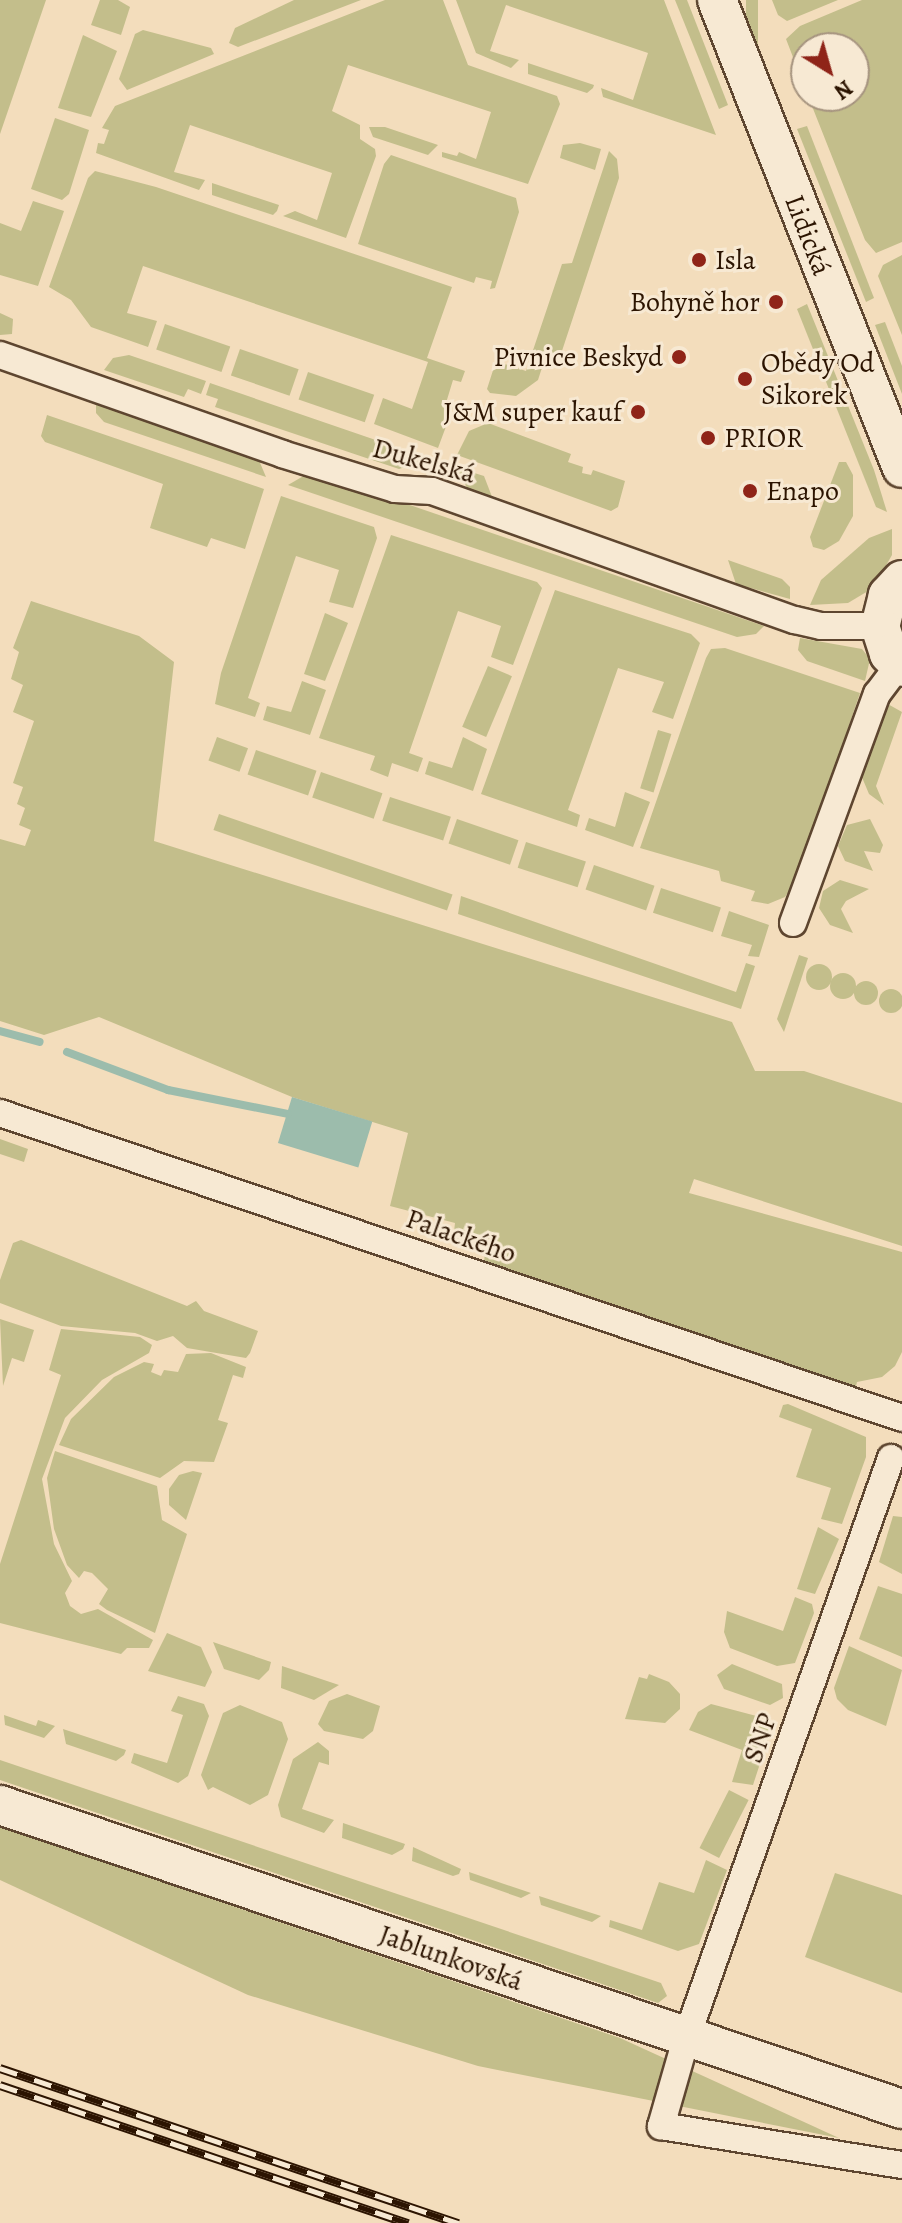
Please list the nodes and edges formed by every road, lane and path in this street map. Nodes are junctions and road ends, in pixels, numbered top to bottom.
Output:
1 (717, 0) edge
2 (0, 355) edge
3 (902, 468) edge
4 (902, 580) edge
5 (880, 626) junction
6 (900, 666) edge
7 (793, 923) dead end
8 (0, 1113) edge
9 (902, 1418) edge
10 (902, 1425) edge
11 (897, 1459) edge
12 (0, 1805) edge
13 (686, 2039) junction
14 (902, 2109) edge
15 (902, 2165) edge

1 - 3 main road, Lidická
2 - 5 street, Dukelská
4 - 5 main road
5 - 6 main road
6 - 7 street
8 - 9 street, Palackého
10 - 11 street, SNP
11 - 13 street, SNP
12 - 13 main road, Jablunkovská
13 - 14 main road, Jablunkovská
13 - 15 street, SNP

